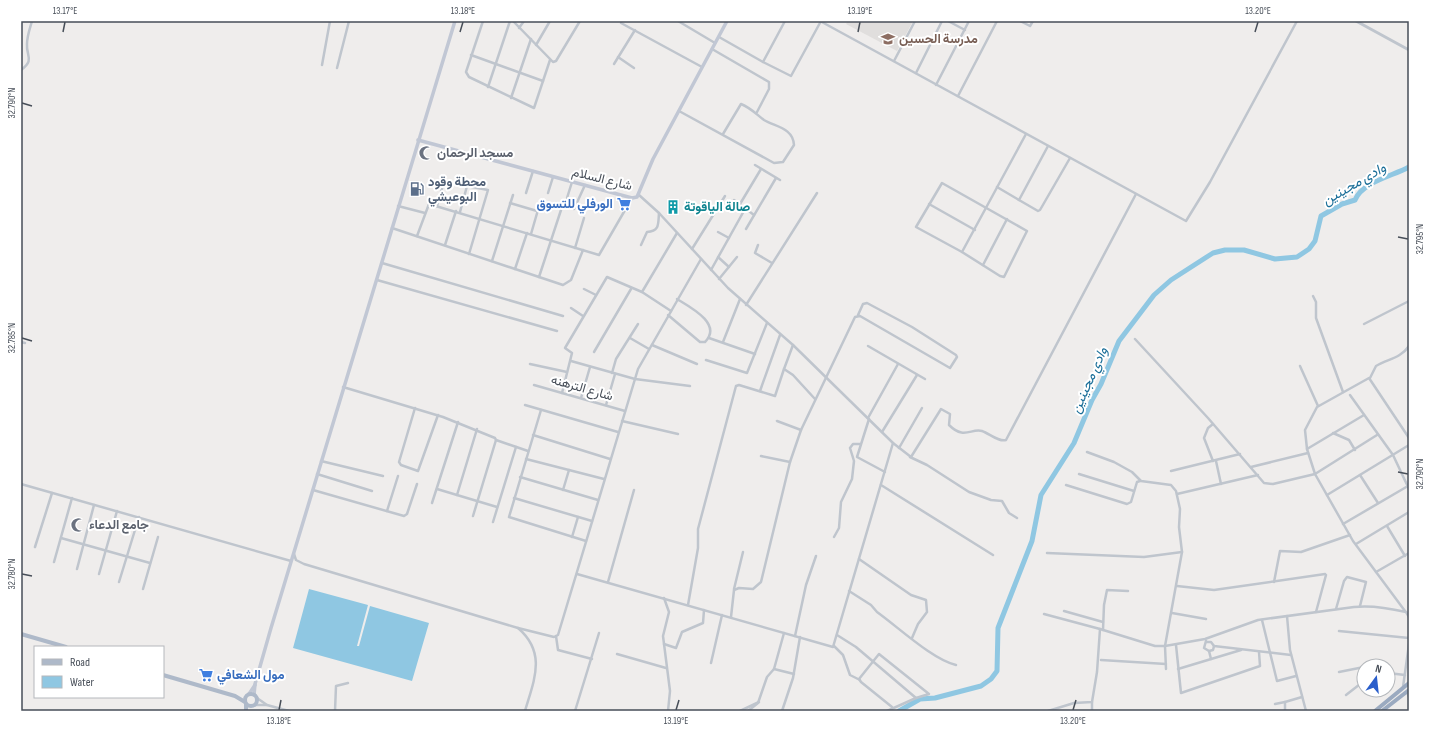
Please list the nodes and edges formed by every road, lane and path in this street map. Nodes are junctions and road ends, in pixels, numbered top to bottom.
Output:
1 (32, 21) edge
2 (330, 21) edge
3 (349, 21) edge
4 (455, 21) edge
5 (482, 21) edge
6 (510, 21) edge
7 (513, 21) edge
8 (524, 21) edge
9 (550, 21) edge
10 (580, 21) edge
11 (678, 21) edge
12 (727, 21) edge
13 (785, 21) edge
14 (821, 21) edge
15 (915, 21) edge
16 (942, 21) edge
17 (948, 21) edge
18 (969, 21) edge
19 (997, 21) edge
20 (1020, 21) edge
21 (1033, 21) edge
22 (1297, 21) edge
23 (1356, 21) edge
24 (621, 23) dead end
25 (520, 28) junction
26 (634, 30) junction
27 (964, 30) junction
28 (719, 37) junction
29 (531, 39) junction
30 (715, 43) junction
31 (536, 45) junction
32 (712, 49) junction
33 (1409, 50) edge
34 (471, 55) junction
35 (618, 57) junction
36 (550, 60) junction
37 (894, 61) junction
38 (763, 62) junction
39 (496, 63) junction
40 (614, 64) dead end
41 (322, 65) dead end
42 (337, 68) dead end
43 (634, 68) dead end
44 (702, 68) junction
45 (21, 70) edge
46 (520, 72) junction
47 (916, 73) junction
48 (543, 81) junction
49 (936, 85) junction
50 (488, 87) junction
51 (958, 96) junction
52 (511, 98) junction
53 (679, 111) junction
54 (757, 112) junction
55 (724, 134) junction
56 (1026, 134) junction
57 (418, 140) junction
58 (1048, 146) junction
59 (1070, 158) junction
60 (755, 165) dead end
61 (761, 169) junction
62 (533, 172) junction
63 (553, 177) junction
64 (445, 178) dead end
65 (776, 178) junction
66 (780, 180) dead end
67 (572, 182) junction
68 (585, 185) junction
69 (997, 187) junction
70 (526, 193) dead end
71 (817, 193) dead end
72 (548, 194) dead end
73 (1136, 194) junction
74 (513, 195) dead end
75 (639, 195) junction
76 (725, 196) dead end
77 (567, 198) dead end
78 (632, 198) junction
79 (734, 200) dead end
80 (1019, 200) junction
81 (510, 203) junction
82 (540, 203) dead end
83 (740, 204) junction
84 (929, 204) junction
85 (398, 206) junction
86 (437, 206) junction
87 (987, 207) junction
88 (745, 208) junction
89 (574, 209) dead end
90 (561, 210) dead end
91 (456, 211) junction
92 (538, 211) junction
93 (460, 212) junction
94 (425, 213) junction
95 (659, 213) junction
96 (754, 215) junction
97 (481, 218) junction
98 (584, 218) dead end
99 (1008, 219) junction
100 (504, 226) junction
101 (392, 228) junction
102 (746, 229) dead end
103 (974, 230) junction
104 (718, 232) dead end
105 (677, 233) junction
106 (529, 234) junction
107 (418, 236) junction
108 (729, 238) junction
109 (552, 241) junction
110 (445, 245) junction
111 (641, 245) dead end
112 (758, 245) dead end
113 (575, 248) junction
114 (692, 249) junction
115 (583, 250) junction
116 (962, 252) junction
117 (469, 254) junction
118 (718, 257) junction
119 (737, 257) dead end
120 (701, 260) junction
121 (492, 261) junction
122 (382, 263) junction
123 (772, 263) junction
124 (983, 265) junction
125 (730, 267) junction
126 (515, 269) junction
127 (711, 270) junction
128 (539, 277) junction
129 (720, 279) junction
130 (378, 280) junction
131 (584, 289) dead end
132 (631, 289) junction
133 (642, 292) junction
134 (596, 295) junction
135 (1313, 296) dead end
136 (677, 299) junction
137 (740, 299) junction
138 (1409, 301) edge
139 (746, 305) junction
140 (571, 308) dead end
141 (671, 311) junction
142 (668, 315) junction
143 (858, 315) junction
144 (563, 316) dead end
145 (584, 316) junction
146 (767, 323) junction
147 (638, 324) dead end
148 (1364, 324) dead end
149 (556, 330) dead end
150 (780, 335) junction
151 (630, 338) junction
152 (708, 338) junction
153 (1135, 339) dead end
154 (722, 342) junction
155 (652, 345) junction
156 (793, 345) junction
157 (868, 346) dead end
158 (1409, 346) edge
159 (649, 349) junction
160 (594, 352) dead end
161 (755, 354) junction
162 (706, 360) dead end
163 (570, 361) junction
164 (530, 364) dead end
165 (697, 364) dead end
166 (898, 364) junction
167 (1300, 366) dead end
168 (590, 367) junction
169 (784, 369) junction
170 (568, 372) junction
171 (614, 374) junction
172 (917, 375) junction
173 (826, 377) junction
174 (1370, 378) junction
175 (634, 379) junction
176 (925, 379) dead end
177 (534, 385) dead end
178 (690, 386) dead end
179 (343, 387) junction
180 (760, 391) junction
181 (562, 392) junction
182 (1343, 392) junction
183 (1350, 395) dead end
184 (581, 398) junction
185 (815, 399) junction
186 (525, 405) dead end
187 (606, 405) junction
188 (1318, 406) junction
189 (415, 408) junction
190 (922, 408) dead end
191 (541, 410) junction
192 (625, 411) junction
193 (438, 415) junction
194 (1364, 415) junction
195 (868, 418) junction
196 (622, 421) junction
197 (777, 421) dead end
198 (458, 422) junction
199 (1213, 424) junction
200 (477, 429) junction
201 (801, 430) junction
202 (618, 432) junction
203 (882, 432) junction
204 (678, 434) dead end
205 (1333, 434) junction
206 (533, 435) junction
207 (1377, 435) junction
208 (1409, 438) edge
209 (496, 440) junction
210 (893, 443) junction
211 (860, 444) junction
212 (1409, 445) edge
213 (516, 447) junction
214 (898, 448) junction
215 (1308, 449) junction
216 (1355, 450) junction
217 (528, 451) junction
218 (1087, 452) dead end
219 (1308, 453) junction
220 (1240, 454) junction
221 (1393, 455) junction
222 (762, 456) dead end
223 (910, 457) junction
224 (526, 459) junction
225 (610, 459) junction
226 (321, 461) junction
227 (1215, 461) junction
228 (790, 462) junction
229 (1251, 467) junction
230 (569, 470) junction
231 (1171, 471) dead end
232 (885, 472) junction
233 (317, 474) junction
234 (1079, 474) dead end
235 (1315, 474) junction
236 (1258, 475) junction
237 (1360, 475) junction
238 (384, 476) dead end
239 (398, 476) dead end
240 (520, 477) junction
241 (604, 479) junction
242 (1141, 481) junction
243 (21, 484) edge
244 (417, 484) dead end
245 (1221, 484) junction
246 (881, 485) junction
247 (1066, 486) dead end
248 (1408, 487) edge
249 (437, 489) junction
250 (312, 490) junction
251 (563, 490) junction
252 (634, 490) dead end
253 (372, 491) dead end
254 (1134, 491) junction
255 (52, 493) junction
256 (1177, 494) junction
257 (457, 495) junction
258 (1327, 495) junction
259 (72, 498) junction
260 (514, 498) junction
261 (598, 500) junction
262 (477, 501) junction
263 (432, 503) dead end
264 (1378, 504) junction
265 (94, 505) junction
266 (497, 508) junction
267 (117, 511) junction
268 (386, 511) junction
269 (1409, 512) edge
270 (472, 516) dead end
271 (578, 517) junction
272 (139, 518) junction
273 (1017, 518) dead end
274 (592, 521) junction
275 (493, 522) dead end
276 (1343, 524) junction
277 (1387, 526) junction
278 (1350, 535) junction
279 (158, 537) dead end
280 (572, 537) junction
281 (61, 538) junction
282 (834, 538) dead end
283 (586, 541) junction
284 (83, 544) junction
285 (1356, 544) junction
286 (35, 547) dead end
287 (106, 550) junction
288 (743, 552) dead end
289 (1182, 552) junction
290 (293, 553) junction
291 (1047, 553) dead end
292 (1409, 553) edge
293 (993, 555) dead end
294 (127, 556) junction
295 (816, 556) dead end
296 (1405, 556) junction
297 (859, 559) junction
298 (291, 561) junction
299 (54, 562) dead end
300 (150, 563) junction
301 (77, 569) dead end
302 (1376, 572) junction
303 (99, 574) dead end
304 (577, 574) junction
305 (119, 582) dead end
306 (608, 582) junction
307 (1274, 582) junction
308 (1177, 586) junction
309 (143, 589) dead end
310 (850, 591) junction
311 (1128, 591) dead end
312 (733, 592) junction
313 (664, 598) junction
314 (688, 605) junction
315 (1360, 606) junction
316 (1336, 609) junction
317 (704, 610) junction
318 (1064, 611) dead end
319 (1172, 612) junction
320 (1316, 612) junction
321 (1406, 612) junction
322 (1044, 614) dead end
323 (722, 615) junction
324 (1287, 616) junction
325 (732, 617) junction
326 (1409, 617) edge
327 (1206, 619) dead end
328 (1094, 620) junction
329 (1262, 620) junction
330 (1103, 622) junction
331 (1092, 627) junction
332 (518, 628) junction
333 (1102, 630) junction
334 (1338, 631) dead end
335 (599, 633) dead end
336 (784, 633) junction
337 (21, 634) edge
338 (837, 635) junction
339 (556, 636) junction
340 (795, 636) junction
341 (800, 637) junction
342 (912, 638) junction
343 (1409, 638) edge
344 (1205, 641) junction
345 (664, 644) junction
346 (1409, 644) edge
347 (1176, 645) junction
348 (63, 646) edge
349 (834, 646) junction
350 (1165, 646) junction
351 (1214, 646) junction
352 (1242, 650) junction
353 (1209, 651) junction
354 (1259, 652) junction
355 (1269, 653) junction
356 (617, 654) dead end
357 (1291, 655) junction
358 (592, 659) junction
359 (1211, 659) junction
360 (1101, 660) dead end
361 (873, 662) junction
362 (711, 663) dead end
363 (1166, 664) junction
364 (956, 665) dead end
365 (666, 668) junction
366 (774, 669) junction
367 (1166, 669) dead end
368 (1178, 669) junction
369 (1356, 669) edge
370 (1339, 672) dead end
371 (794, 674) junction
372 (1396, 674) edge
373 (164, 675) edge
374 (1404, 675) junction
375 (1296, 676) junction
376 (860, 680) junction
377 (348, 683) dead end
378 (1409, 683) edge
379 (255, 684) junction
380 (1356, 687) edge
381 (1403, 688) junction
382 (1408, 691) edge
383 (1396, 694) edge
384 (248, 695) junction
385 (1346, 695) dead end
386 (235, 696) junction
387 (256, 697) junction
388 (1302, 697) junction
389 (1409, 697) edge
390 (916, 698) junction
391 (1391, 698) edge
392 (1396, 700) joint
393 (759, 702) junction
394 (1092, 702) junction
395 (1285, 702) junction
396 (245, 703) junction
397 (1275, 704) dead end
398 (267, 705) junction
399 (254, 706) junction
400 (892, 707) junction
401 (246, 711) edge
402 (250, 711) edge
403 (289, 711) edge
404 (335, 711) edge
405 (525, 711) edge
406 (575, 711) edge
407 (668, 711) edge
408 (740, 711) edge
409 (748, 711) edge
410 (782, 711) edge
411 (887, 711) edge
412 (1048, 711) edge
413 (1092, 711) edge
414 (1285, 711) edge
415 (1306, 711) edge
416 (1375, 711) edge
417 (1382, 711) edge

1 - 45 street
2 - 41 street
3 - 42 street
4 - 57 main road
5 - 34 street
6 - 39 street
7 - 25 street
8 - 25 street
9 - 31 street
10 - 36 street
11 - 30 street
12 - 28 main road, شارع السلام
13 - 38 street
14 - 37 street
14 - 38 street
15 - 37 street
16 - 47 street
17 - 27 street
18 - 27 street
19 - 51 street
20 - 21 street
22 - 73 street
23 - 33 street
24 - 26 street
25 - 29 street
26 - 35 street
26 - 44 street
27 - 49 street
28 - 30 main road, شارع السلام
28 - 38 street
29 - 31 street
29 - 46 street
30 - 32 main road, شارع السلام
31 - 36 street
32 - 44 main road, شارع السلام
32 - 54 street
34 - 39 street
34 - 50 street
35 - 40 street
35 - 43 street
36 - 48 street
37 - 47 street
39 - 46 street
39 - 50 street
44 - 53 main road, شارع السلام
46 - 48 street
46 - 52 street
47 - 49 street
48 - 52 street
49 - 51 street
50 - 52 street
51 - 56 street
53 - 55 street
53 - 75 main road, شارع السلام
54 - 55 street
54 - 55 street
56 - 58 street
56 - 69 street
57 - 62 main road, شارع السلام
57 - 85 main road
58 - 59 street
58 - 80 street
59 - 73 street
59 - 80 street
60 - 61 street
61 - 65 street
61 - 83 street
62 - 63 main road, شارع السلام
62 - 70 street
63 - 67 main road, شارع السلام
63 - 72 street
64 - 86 street
65 - 66 street
65 - 96 street
67 - 68 main road, شارع السلام
67 - 77 street
68 - 78 main road, شارع السلام
68 - 89 street
69 - 80 street
69 - 87 street
71 - 123 street
73 - 223 street
74 - 81 street
75 - 78 main road, شارع السلام
75 - 95 street
76 - 114 street
78 - 115 street
79 - 83 street
81 - 92 street
81 - 100 street
82 - 92 street
83 - 88 street
84 - 87 street
84 - 103 street
84 - 116 street
85 - 94 street
85 - 101 main road
86 - 91 street
86 - 94 street
87 - 99 street
87 - 103 street
88 - 96 street
88 - 108 street
90 - 109 street
91 - 93 street
91 - 110 street
92 - 106 street
93 - 97 street
93 - 97 street
94 - 107 street
95 - 105 street
95 - 111 street
96 - 102 street
97 - 100 street
97 - 117 street
98 - 113 street
99 - 124 street
99 - 124 street
100 - 106 street
100 - 121 street
101 - 107 street
101 - 122 main road
103 - 116 street
104 - 108 street
105 - 114 street
105 - 133 street
106 - 109 street
106 - 126 street
107 - 110 street
108 - 118 street
109 - 113 street
109 - 128 street
110 - 117 street
112 - 123 street
113 - 115 street
114 - 120 street
115 - 128 street
116 - 124 street
117 - 121 street
118 - 125 street
118 - 127 street
119 - 125 street
120 - 127 street
120 - 136 street
121 - 126 street
122 - 130 main road
122 - 144 street
123 - 139 street
125 - 129 street
126 - 128 street
127 - 129 street
129 - 137 street
130 - 149 street
130 - 179 main road
131 - 134 street
132 - 133 street
132 - 134 street
132 - 160 street
133 - 141 street
134 - 145 street
135 - 182 street
136 - 141 street
136 - 152 street
137 - 139 street
137 - 154 street
138 - 148 street
139 - 146 street
140 - 145 street
141 - 142 street
142 - 152 street
142 - 155 street
143 - 143 street
143 - 173 street
145 - 163 street
146 - 150 street
146 - 161 street
147 - 151 street
150 - 156 street
150 - 180 street
151 - 159 street
151 - 171 street
152 - 154 street
153 - 199 street
154 - 161 street
155 - 159 street
155 - 165 street
156 - 169 street
156 - 173 street
157 - 166 street
158 - 174 street
159 - 175 street
161 - 162 street
163 - 168 street
163 - 170 street
164 - 170 street
166 - 172 street
166 - 195 street
167 - 188 street
168 - 171 street
168 - 184 street
169 - 180 street
169 - 185 street
170 - 181 street
171 - 175 street
171 - 187 street
172 - 176 street
172 - 203 street
173 - 185 street
173 - 195 street
174 - 182 street
174 - 208 street
175 - 178 street
175 - 192 street
177 - 181 street, شارع الترهنه
179 - 189 street
179 - 226 main road
180 - 314 street
181 - 184 street, شارع الترهنه
182 - 188 street
183 - 194 street
184 - 187 street, شارع الترهنه
185 - 201 street
186 - 191 street
187 - 192 street, شارع الترهنه
188 - 215 street
189 - 193 street
189 - 193 street
190 - 214 street
191 - 202 street
191 - 206 street
192 - 196 street
193 - 198 street
194 - 205 street
194 - 207 street
195 - 203 street
195 - 211 street
196 - 202 street
196 - 204 street
197 - 201 street
198 - 200 street
198 - 249 street
199 - 220 street
199 - 227 street
200 - 209 street
200 - 257 street
201 - 228 street
202 - 225 street
203 - 210 street
205 - 215 street
205 - 216 street
206 - 217 street
206 - 225 street
207 - 216 street
207 - 221 street
209 - 213 street
209 - 262 street
210 - 214 street
210 - 232 street
211 - 232 street
211 - 282 street
212 - 221 street
213 - 217 street
213 - 266 street
214 - 223 street
215 - 219 street
216 - 235 street
217 - 224 street
218 - 242 street
219 - 229 street
219 - 235 street
220 - 227 street
220 - 229 street
221 - 237 street
221 - 248 street
222 - 228 street
223 - 273 street
224 - 230 street
224 - 240 street
225 - 241 street
226 - 233 main road
226 - 238 street
227 - 231 street
227 - 245 street
228 - 312 street
229 - 236 street
230 - 241 street
230 - 251 street
232 - 246 street
233 - 250 main road
233 - 253 street
234 - 254 street
235 - 236 street
235 - 258 street
236 - 245 street
237 - 258 street
237 - 264 street
239 - 268 street
240 - 251 street
240 - 260 street
241 - 261 street
242 - 254 street
242 - 256 street
243 - 255 street
244 - 268 street
245 - 256 street
246 - 293 street
246 - 297 street
247 - 254 street
248 - 264 street
249 - 257 street
249 - 263 street
250 - 268 street
250 - 290 main road
251 - 261 street
252 - 306 street
255 - 259 street
255 - 286 street
256 - 289 street
257 - 262 street
258 - 276 street
259 - 265 street
259 - 281 street
260 - 271 street
260 - 280 street
261 - 274 street
262 - 266 street
262 - 270 street
264 - 276 street
265 - 267 street
265 - 284 street
266 - 275 street
267 - 272 street
267 - 287 street
269 - 277 street
271 - 274 street
271 - 280 street
272 - 294 street
272 - 298 street
274 - 283 street
276 - 278 street
277 - 285 street
277 - 296 street
278 - 285 street
278 - 307 street
279 - 300 street
280 - 283 street
281 - 284 street
281 - 299 street
283 - 304 street
284 - 287 street
284 - 301 street
285 - 302 street
287 - 294 street
287 - 303 street
288 - 312 street
289 - 291 street
289 - 308 street
290 - 298 main road
290 - 332 street
292 - 296 street
294 - 300 street
294 - 305 street
295 - 340 street
296 - 302 street
297 - 310 street
297 - 342 street
298 - 379 main road
300 - 309 street
302 - 321 street
304 - 306 street
304 - 339 street
306 - 313 street
307 - 308 street
307 - 320 street
308 - 319 street
310 - 338 street
310 - 342 street
311 - 330 street
312 - 325 street
313 - 314 street
313 - 345 street
314 - 317 street
315 - 316 street
315 - 316 street
315 - 321 street
316 - 320 street
317 - 323 street
317 - 345 street
318 - 328 street
319 - 327 street
319 - 350 street
320 - 324 street
321 - 326 street
322 - 331 street
323 - 325 street
323 - 362 street
324 - 329 street
324 - 357 street
325 - 336 street
328 - 330 street
328 - 331 street
329 - 344 street
329 - 355 street
330 - 333 street
331 - 333 street
332 - 339 street
332 - 405 street
333 - 350 street
333 - 394 street
334 - 343 street
335 - 358 street
336 - 340 street
336 - 366 street
337 - 348 main road
338 - 349 street
338 - 361 street
339 - 358 street
340 - 341 street
341 - 349 street
341 - 371 street
342 - 364 street
344 - 347 street
344 - 351 street
344 - 353 street
345 - 365 street
346 - 374 street
347 - 350 street
347 - 368 street
349 - 376 street
350 - 363 street
351 - 352 street
351 - 353 street
352 - 354 street
352 - 359 street
353 - 359 street
354 - 355 street
354 - 368 street
355 - 357 street
355 - 375 street
356 - 365 street
357 - 375 street
358 - 406 street
359 - 368 street
360 - 363 street
361 - 376 street
361 - 390 street
361 - 390 street
363 - 367 street
365 - 407 street
366 - 371 street
366 - 393 street
369 - 370 street
371 - 410 street
372 - 374 street
373 - 386 main road
374 - 381 street
375 - 388 street
376 - 400 street
377 - 404 street
378 - 381 highway
379 - 384 main road
379 - 387 main road
380 - 385 street
381 - 383 highway
382 - 389 street
382 - 392 highway
384 - 386 main road
384 - 387 main road
384 - 396 main road
386 - 396 main road
387 - 398 street
387 - 399 main road
388 - 395 street
388 - 415 street
390 - 400 street
391 - 416 highway
392 - 417 highway
393 - 408 street
393 - 409 street
394 - 412 street
394 - 413 street
395 - 397 street
395 - 414 street
396 - 399 main road
396 - 401 main road
398 - 399 street
398 - 403 street
399 - 402 main road
400 - 411 street

